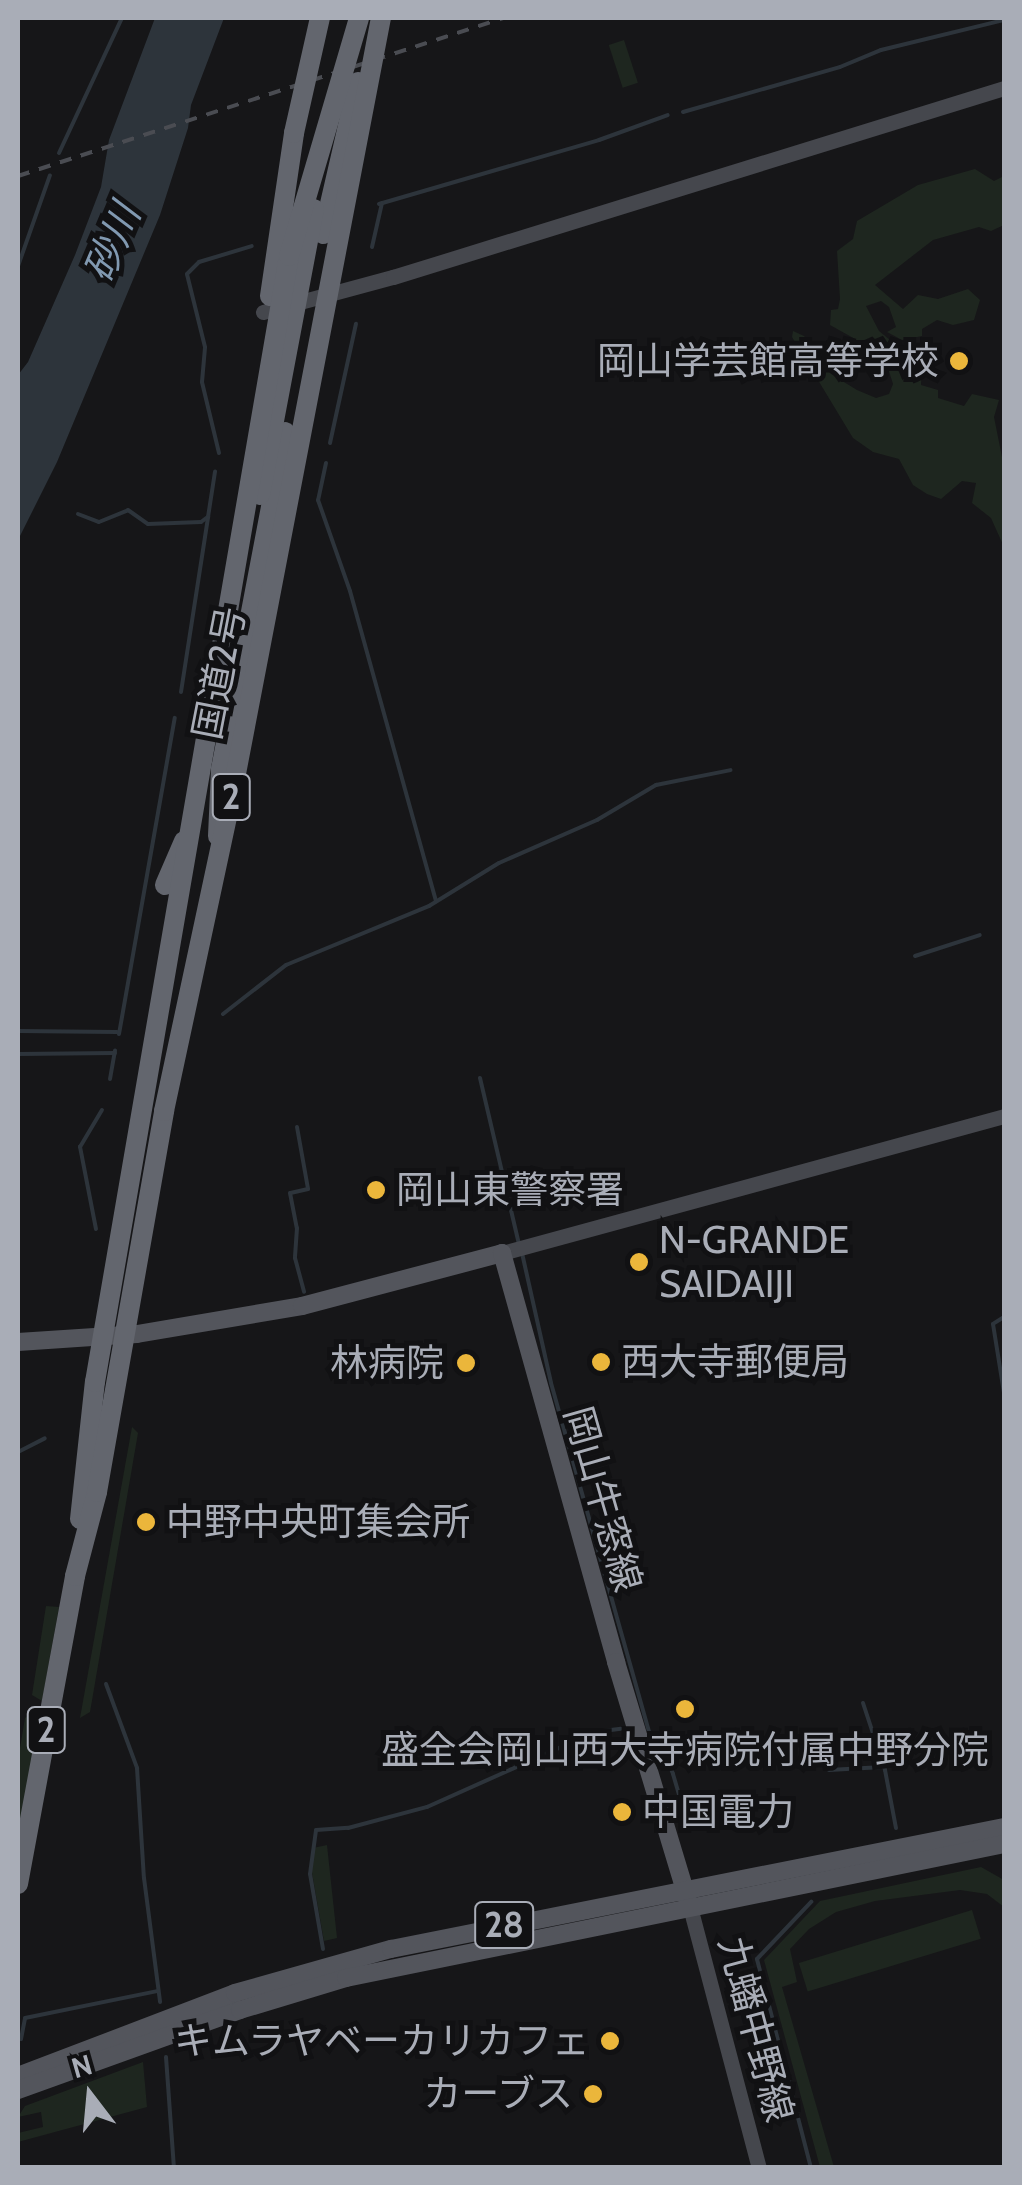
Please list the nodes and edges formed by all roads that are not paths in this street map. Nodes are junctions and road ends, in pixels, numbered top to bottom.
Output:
1 (320, 18) edge
2 (359, 18) edge
3 (379, 18) edge
4 (393, 18) edge
5 (347, 54) junction
6 (1004, 88) edge
7 (264, 312) dead end
8 (318, 350) junction
9 (253, 457) junction
10 (253, 567) junction
11 (165, 885) dead end
12 (217, 913) dead end
13 (1004, 1116) edge
14 (514, 1250) junction
15 (18, 1342) edge
16 (75, 1576) junction
17 (1004, 1827) edge
18 (1004, 1844) edge
19 (18, 1884) edge
20 (688, 1898) junction
21 (18, 2058) edge
22 (50, 2061) junction
23 (18, 2087) edge
24 (759, 2168) edge

1 - 9 highway, bridge
2 - 5 highway, 国道2号 / 2, bridge
3 - 8 highway, 国道2号 / 2, bridge
3 - 10 highway, bridge
4 - 8 highway, bridge
5 - 9 highway, 国道2号 / 2, bridge
5 - 10 highway, bridge
6 - 7 street
8 - 16 highway, 国道2号 / 2, bridge
9 - 16 highway, 国道2号 / 2, bridge
10 - 11 highway
10 - 12 highway
13 - 14 street
14 - 15 main road
14 - 20 main road, 岡山牛窓線
16 - 19 highway, 国道2号 / 2
17 - 20 main road, 28
18 - 20 main road, 28
20 - 22 main road, 28
20 - 23 main road, 28
20 - 24 street, 九蟠中野線
21 - 22 main road
22 - 23 main road, 28

